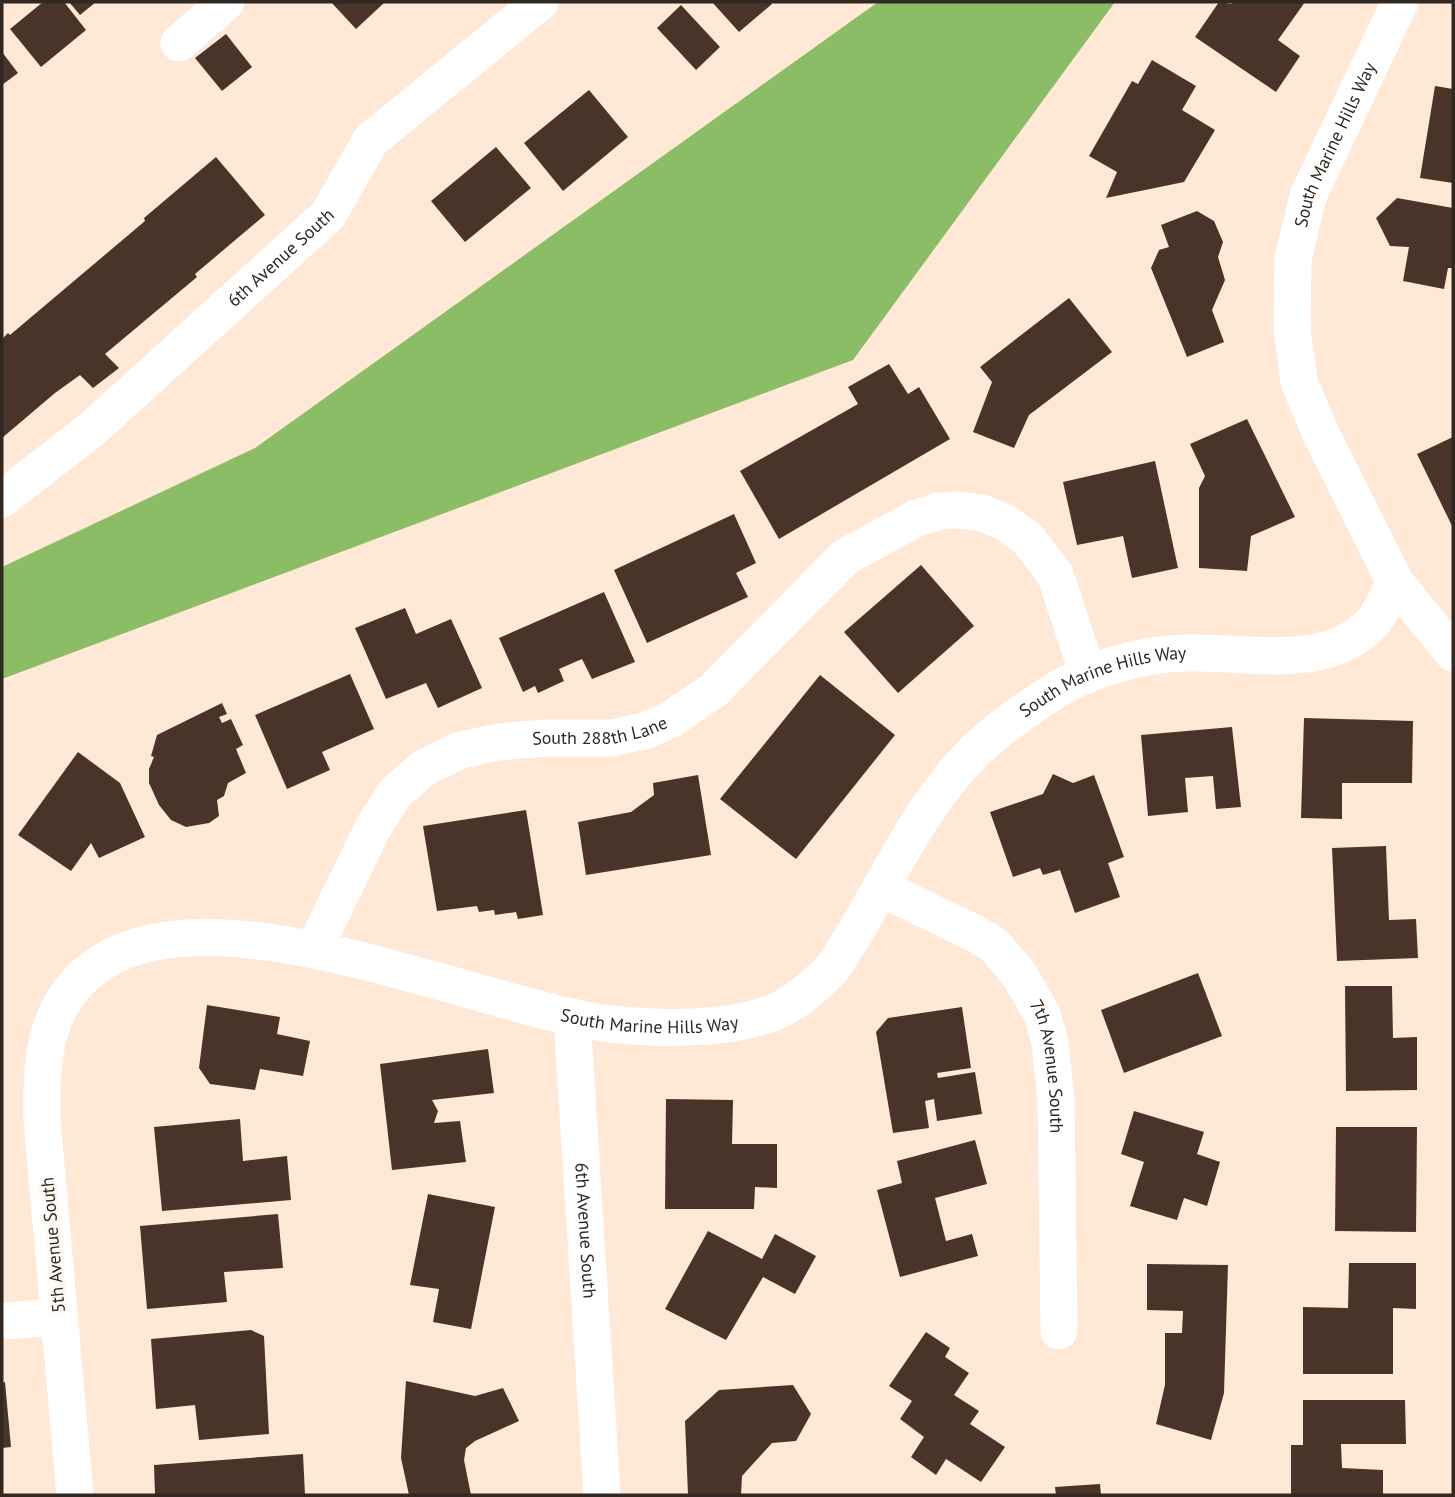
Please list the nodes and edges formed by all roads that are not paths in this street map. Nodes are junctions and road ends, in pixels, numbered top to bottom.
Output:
1 (226, 2) edge
2 (540, 2) edge
3 (1400, 2) edge
4 (179, 43) dead end
5 (2, 499) edge
6 (1395, 582) junction
7 (1453, 653) edge
8 (1088, 674) junction
9 (881, 888) junction
10 (314, 949) junction
11 (572, 1017) junction
12 (59, 1317) junction
13 (2, 1321) edge
14 (1059, 1331) dead end
15 (75, 1495) edge
16 (602, 1495) edge

1 - 4 street
2 - 5 street, 6th Avenue South
3 - 6 street, South Marine Hills Way
6 - 7 street
6 - 8 street, South Marine Hills Way
8 - 9 street, South Marine Hills Way
8 - 10 street, South 288th Lane
9 - 11 street, South Marine Hills Way
9 - 14 street, 7th Avenue South
10 - 11 street, South Marine Hills Way
10 - 12 street, 5th Avenue South
11 - 16 street, 6th Avenue South
12 - 13 street
12 - 15 street, 5th Avenue South

